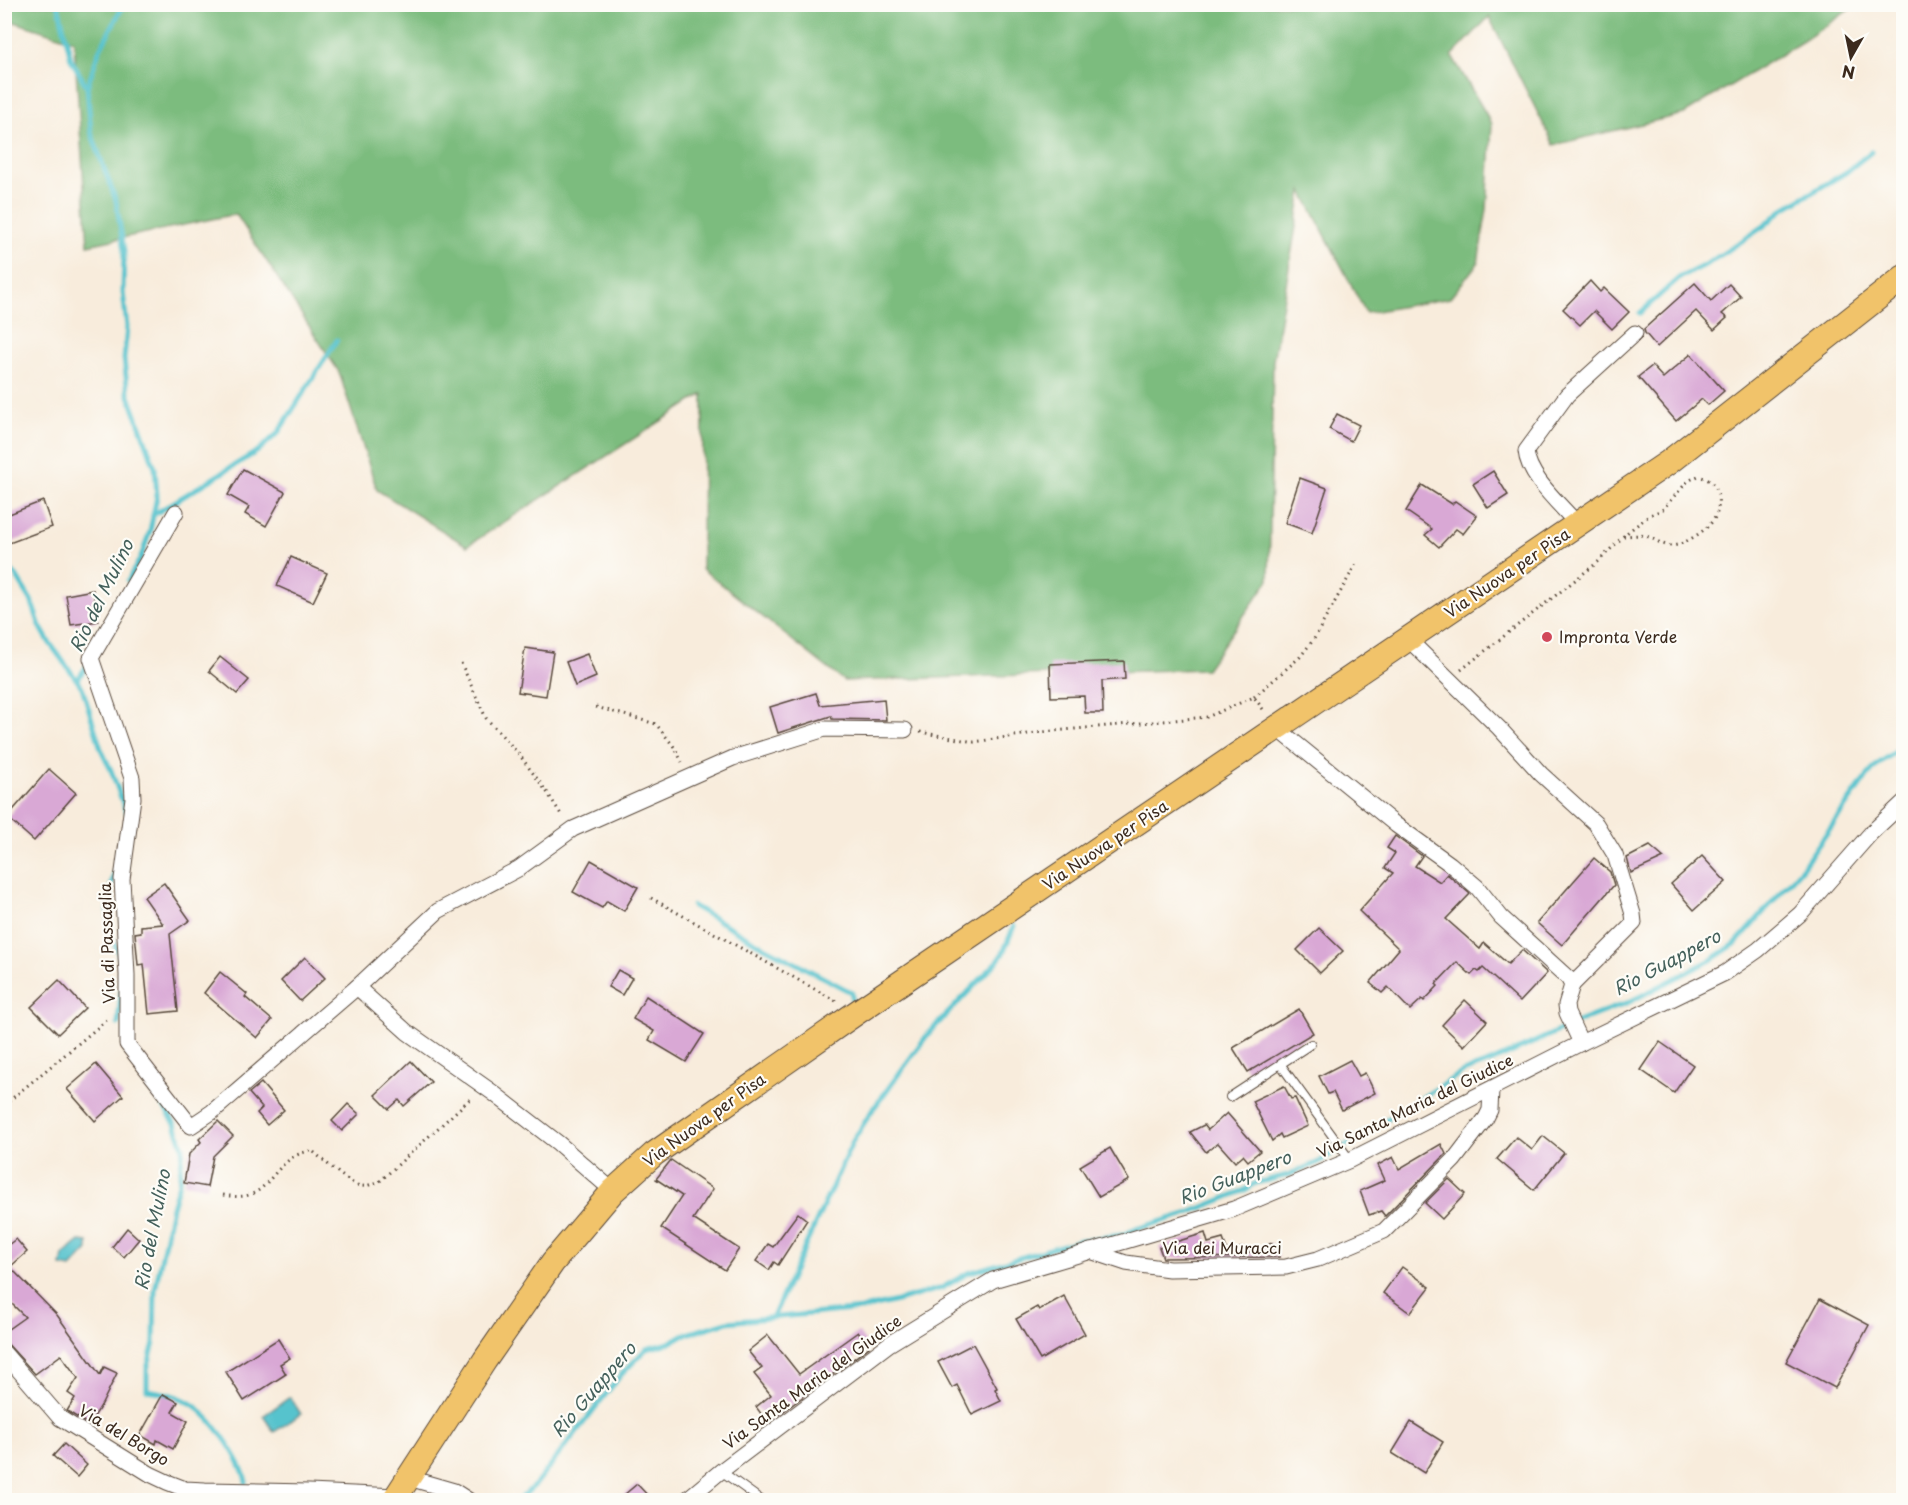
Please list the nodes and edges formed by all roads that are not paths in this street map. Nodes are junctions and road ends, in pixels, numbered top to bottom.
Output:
1 (1904, 277) edge
2 (1635, 333) dead end
3 (176, 512) dead end
4 (1578, 525) junction
5 (1408, 639) junction
6 (1277, 728) junction
7 (905, 730) road end
8 (1904, 802) edge
9 (1572, 985) junction
10 (357, 987) junction
11 (1580, 1039) junction
12 (1311, 1044) dead end
13 (1281, 1065) junction
14 (1491, 1090) junction
15 (1230, 1097) dead end
16 (1347, 1157) junction
17 (613, 1191) junction
18 (1090, 1251) junction
19 (4, 1353) edge
20 (721, 1471) junction
21 (400, 1492) edge
22 (468, 1500) edge
23 (686, 1500) edge
24 (761, 1500) edge

1 - 4 main road, Via Nuova per Pisa
2 - 4 street
3 - 10 street, Via di Passaglia
4 - 5 main road, Via Nuova per Pisa
5 - 6 main road, Via Nuova per Pisa
5 - 9 street
6 - 9 street
6 - 17 main road, Via Nuova per Pisa
7 - 10 street
8 - 11 street, Via Santa Maria del Giudice
9 - 11 street
10 - 17 street
11 - 14 street, Via Santa Maria del Giudice
12 - 13 lane
13 - 15 lane
13 - 16 lane
14 - 16 street, Via Santa Maria del Giudice
14 - 18 street, Via dei Muracci
16 - 18 street, Via Santa Maria del Giudice
17 - 21 main road, Via Nuova per Pisa
18 - 20 street, Via Santa Maria del Giudice
19 - 21 street, Via del Borgo
20 - 23 street, Via Santa Maria del Giudice
20 - 24 lane
21 - 22 street, Via del Borgo

